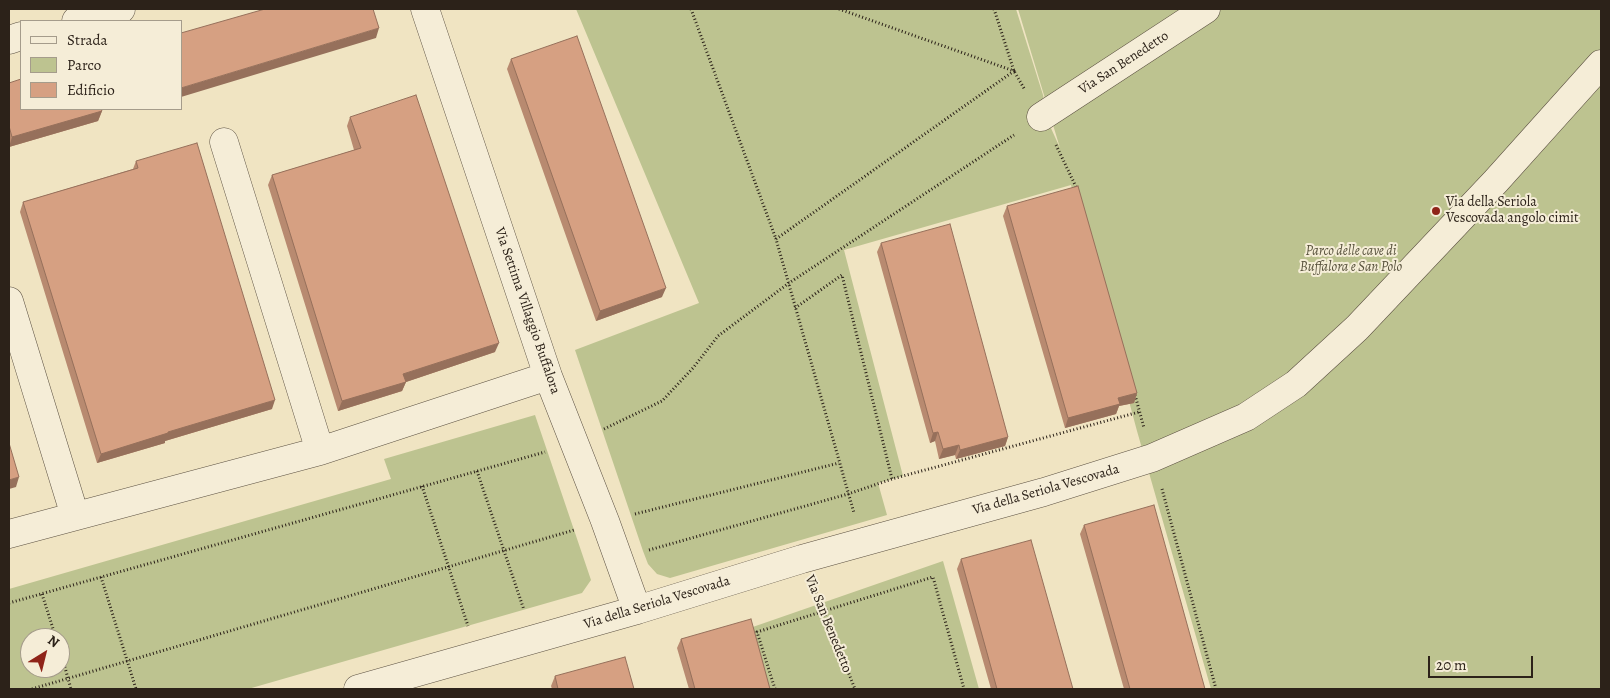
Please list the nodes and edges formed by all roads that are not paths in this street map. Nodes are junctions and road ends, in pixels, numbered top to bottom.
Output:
1 (121, 9) edge
2 (426, 9) edge
3 (1206, 9) edge
4 (80, 20) edge
5 (1601, 64) edge
6 (1041, 117) road end
7 (224, 142) dead end
8 (9, 301) edge
9 (548, 376) junction
10 (320, 451) junction
11 (75, 516) junction
12 (9, 534) edge
13 (636, 610) junction
14 (358, 689) edge

1 - 4 street
2 - 9 street, Via Settima Villaggio Buffalora
3 - 6 street, Via San Benedetto
5 - 13 street, Via della Seriola Vescovada
7 - 10 street
8 - 11 street
9 - 10 street
9 - 13 street, Via Settima Villaggio Buffalora
10 - 11 street
11 - 12 street
13 - 14 street, Via della Seriola Vescovada

